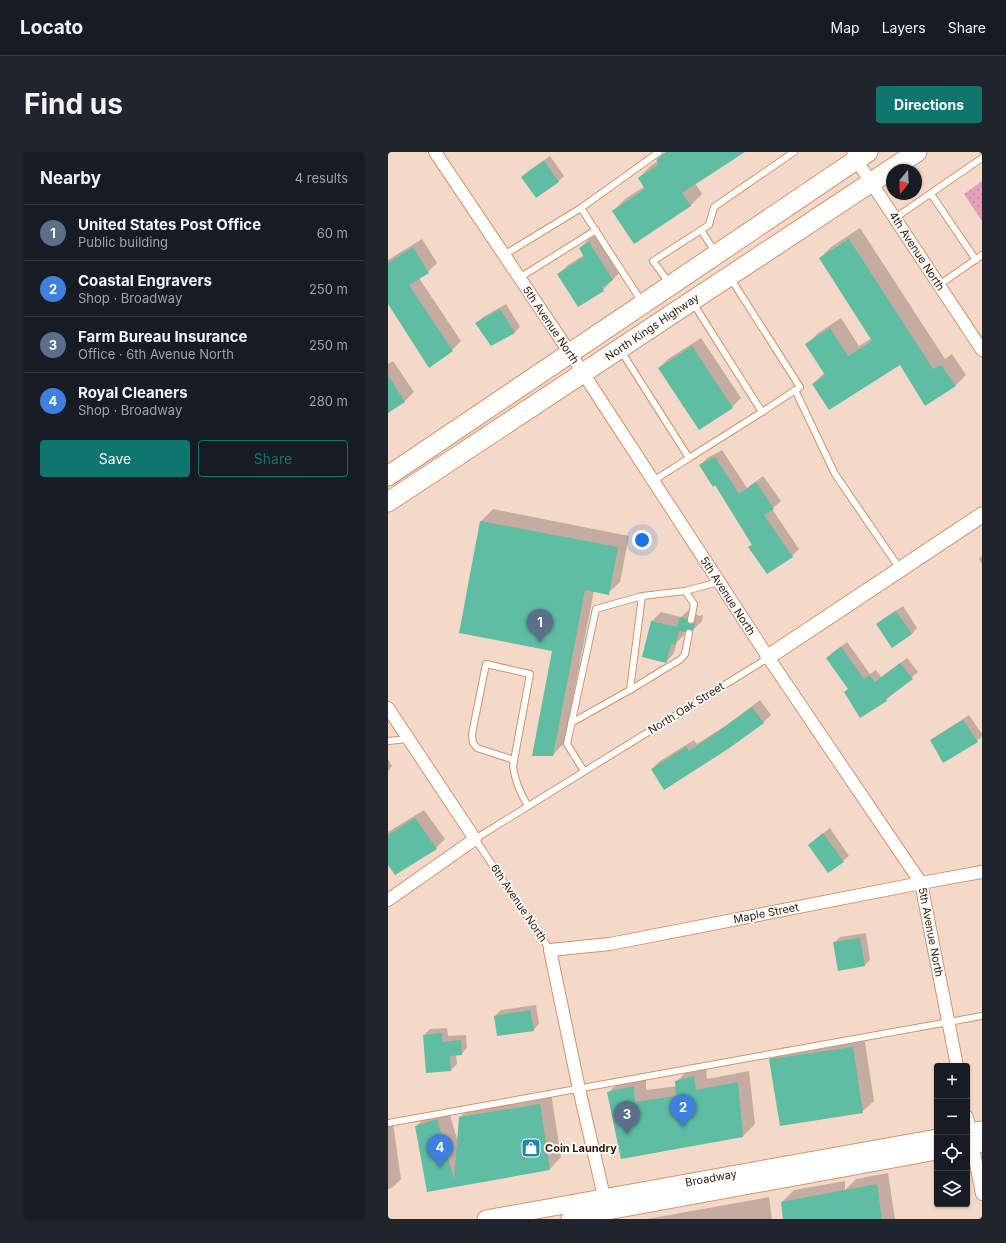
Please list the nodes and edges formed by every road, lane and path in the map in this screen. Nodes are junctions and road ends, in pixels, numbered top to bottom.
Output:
1 (435, 152) edge
2 (659, 152) edge
3 (794, 152) edge
4 (916, 152) edge
5 (859, 154) edge
6 (982, 158) edge
7 (872, 181) junction
8 (931, 194) junction
9 (582, 208) junction
10 (895, 218) junction
11 (596, 230) junction
12 (701, 230) junction
13 (716, 254) junction
14 (504, 255) junction
15 (982, 256) edge
16 (976, 260) junction
17 (729, 276) junction
18 (519, 278) junction
19 (670, 285) junction
20 (939, 285) junction
21 (691, 300) junction
22 (643, 303) junction
23 (620, 349) junction
24 (982, 350) edge
25 (570, 353) junction
26 (583, 373) junction
27 (795, 390) junction
28 (762, 412) junction
29 (689, 458) junction
30 (388, 476) edge
31 (653, 481) junction
32 (388, 502) edge
33 (982, 514) edge
34 (900, 569) junction
35 (719, 582) junction
36 (685, 591) junction
37 (642, 596) junction
38 (691, 620) dead end
39 (689, 633) dead end
40 (768, 658) junction
41 (630, 690) junction
42 (388, 708) edge
43 (571, 723) junction
44 (409, 739) junction
45 (388, 741) edge
46 (514, 760) junction
47 (584, 771) junction
48 (528, 806) junction
49 (475, 839) junction
50 (982, 872) edge
51 (921, 883) junction
52 (388, 900) edge
53 (550, 950) junction
54 (982, 1016) edge
55 (948, 1022) junction
56 (956, 1063) edge
57 (579, 1088) junction
58 (388, 1123) edge
59 (972, 1135) edge
60 (934, 1139) edge
61 (934, 1152) edge
62 (982, 1194) edge
63 (607, 1209) edge
64 (486, 1219) edge
65 (570, 1219) edge

1 - 14 street, 5th Avenue North
2 - 9 lane
3 - 12 lane
4 - 7 main road, North Kings Highway
5 - 7 street, 4th Avenue North
5 - 13 main road
6 - 8 lane
7 - 10 street, 4th Avenue North
7 - 17 main road, North Kings Highway
8 - 10 lane
8 - 16 lane
9 - 11 lane
9 - 14 lane
10 - 20 street, 4th Avenue North
11 - 18 lane
11 - 22 lane
12 - 13 lane
12 - 19 lane
13 - 19 main road
14 - 18 street, 5th Avenue North
15 - 16 lane
16 - 20 lane
17 - 21 main road, North Kings Highway
17 - 27 lane
18 - 25 street, 5th Avenue North
19 - 22 main road
20 - 24 street, 4th Avenue North
21 - 23 main road, North Kings Highway
21 - 28 lane
22 - 25 main road
23 - 26 main road, North Kings Highway
23 - 29 lane
25 - 26 street, 5th Avenue North
25 - 30 main road
26 - 31 street, 5th Avenue North
26 - 32 main road, North Kings Highway
27 - 28 lane
27 - 34 lane
28 - 29 lane
29 - 31 lane
31 - 35 street, 5th Avenue North
33 - 34 street, North Oak Street
34 - 40 street, North Oak Street
35 - 36 lane
35 - 40 street, 5th Avenue North
36 - 37 lane
36 - 38 lane
37 - 41 lane
37 - 43 lane
39 - 41 lane
40 - 47 lane, North Oak Street
40 - 51 street, 5th Avenue North
41 - 43 lane
42 - 44 street, 6th Avenue North
43 - 47 lane
44 - 45 lane
44 - 49 street, 6th Avenue North
46 - 46 lane
46 - 48 lane
47 - 48 lane, North Oak Street
48 - 49 lane, North Oak Street
49 - 52 street, North Oak Street
49 - 53 lane, 6th Avenue North
50 - 51 street, Maple Street
51 - 53 street, Maple Street
51 - 55 street, 5th Avenue North
53 - 57 street, 6th Avenue North
54 - 55 lane
55 - 56 street, 5th Avenue North
55 - 57 lane
57 - 58 lane
57 - 63 street, 6th Avenue North
59 - 62 street
60 - 63 main road, Broadway
61 - 63 main road, Broadway
63 - 64 main road, Broadway
63 - 65 main road, Broadway

